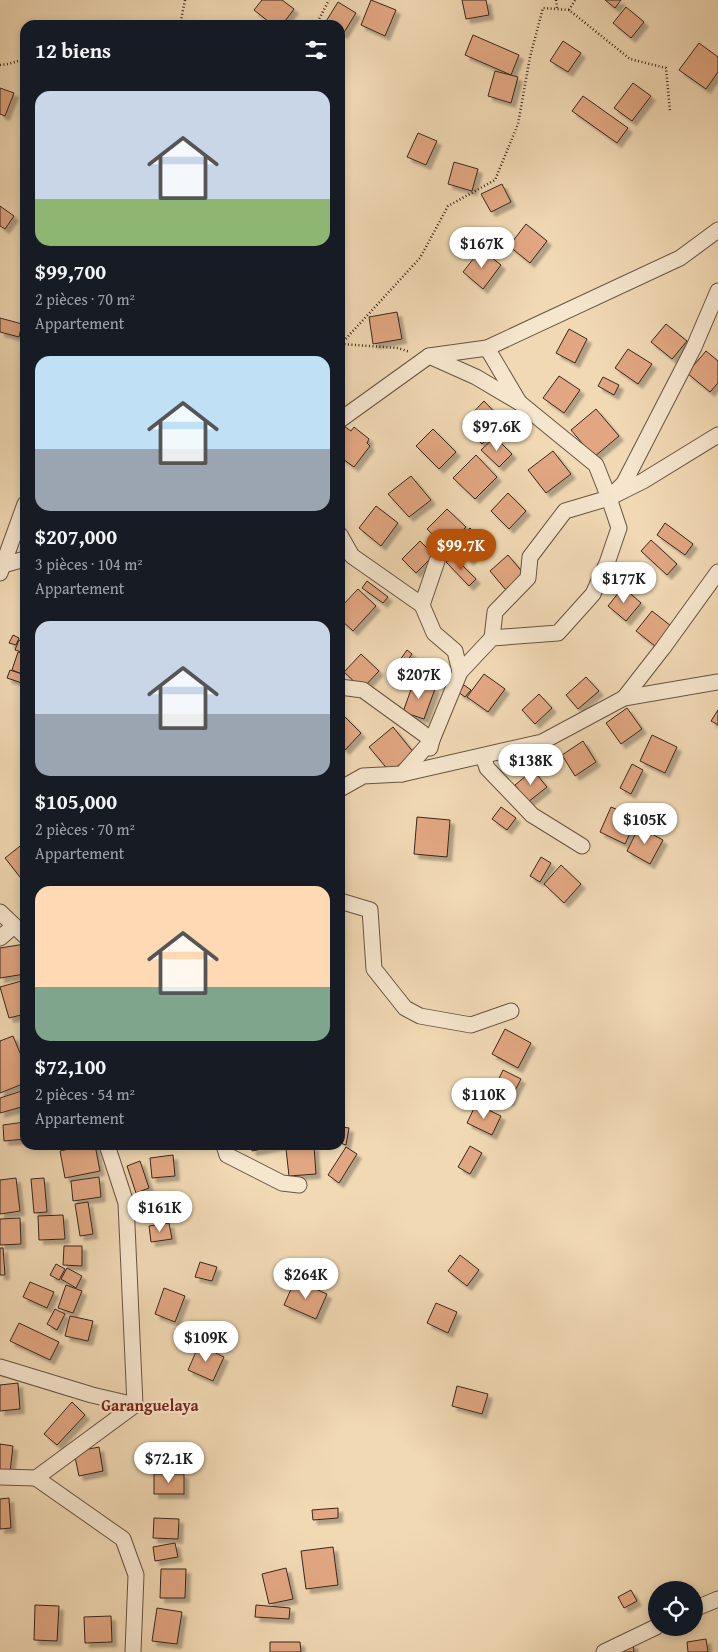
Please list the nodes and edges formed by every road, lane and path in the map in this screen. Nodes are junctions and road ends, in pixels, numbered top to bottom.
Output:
1 (185, 0) edge
2 (329, 0) edge
3 (556, 0) edge
4 (575, 0) edge
5 (557, 9) junction
6 (569, 10) junction
7 (181, 20) edge
8 (319, 20) edge
9 (20, 60) edge
10 (0, 65) edge
11 (670, 111) dead end
12 (718, 230) edge
13 (718, 291) edge
14 (345, 339) edge
15 (345, 344) edge
16 (487, 348) junction
17 (428, 356) junction
18 (520, 403) junction
19 (345, 416) edge
20 (718, 435) edge
21 (609, 498) junction
22 (20, 518) edge
23 (345, 544) edge
24 (20, 561) edge
25 (437, 561) dead end
26 (1, 569) edge
27 (718, 572) edge
28 (422, 606) junction
29 (492, 638) junction
30 (460, 672) junction
31 (718, 682) edge
32 (345, 688) edge
33 (624, 698) junction
34 (432, 740) junction
35 (483, 756) junction
36 (428, 768) junction
37 (402, 774) junction
38 (345, 786) edge
39 (582, 846) dead end
40 (345, 902) edge
41 (0, 912) edge
42 (19, 931) edge
43 (0, 938) edge
44 (511, 1011) dead end
45 (109, 1150) edge
46 (225, 1150) edge
47 (299, 1185) dead end
48 (0, 1367) edge
49 (135, 1405) junction
50 (0, 1478) edge
51 (36, 1478) junction
52 (718, 1598) edge
53 (703, 1605) edge
54 (648, 1631) edge
55 (132, 1652) edge
56 (604, 1652) edge

1 - 7 path
2 - 8 path
3 - 5 path
4 - 6 path
5 - 6 path
5 - 14 path
6 - 11 path
9 - 10 path
12 - 16 street
13 - 21 street
15 - 17 path
16 - 17 street
16 - 18 street
17 - 18 street
17 - 19 street
18 - 21 street
20 - 21 street
21 - 29 street
21 - 29 street
22 - 26 street
23 - 28 street
24 - 26 street
25 - 28 street
27 - 33 street
28 - 30 street
29 - 30 street
30 - 34 street
31 - 33 street
32 - 34 street
33 - 35 street
34 - 36 street
34 - 37 street
35 - 36 street
35 - 39 street
36 - 37 street
37 - 38 street
40 - 44 street
41 - 42 street
42 - 43 street
45 - 49 street
46 - 47 street
48 - 49 street
49 - 51 street
50 - 51 street
51 - 55 street
52 - 53 street
54 - 56 street

